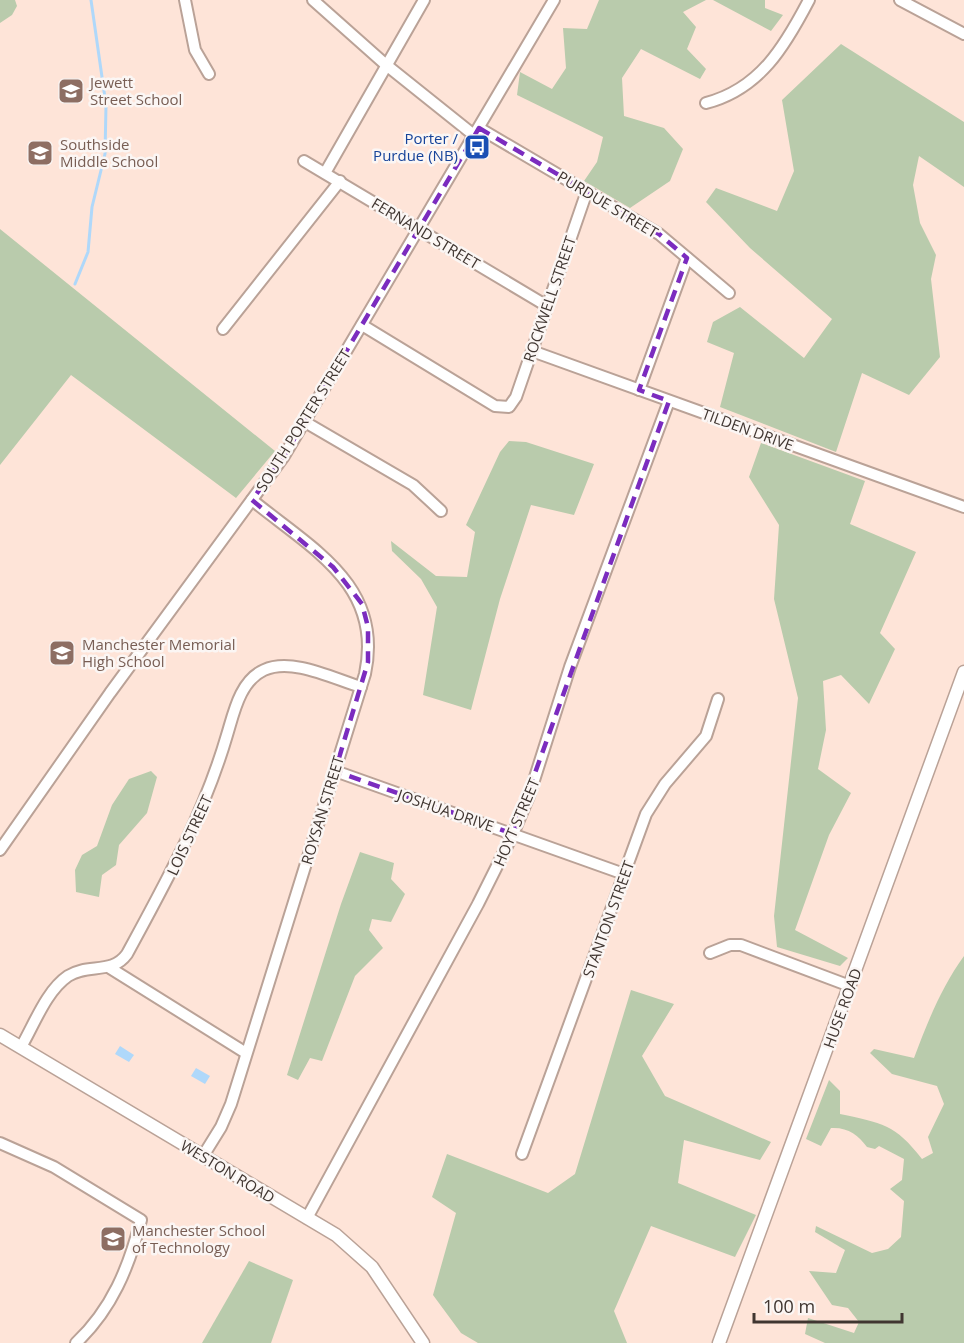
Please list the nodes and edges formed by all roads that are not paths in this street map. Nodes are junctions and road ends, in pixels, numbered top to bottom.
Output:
1 (185, 0) edge
2 (313, 0) edge
3 (424, 0) edge
4 (554, 0) edge
5 (809, 0) edge
6 (900, 0) edge
7 (964, 34) edge
8 (385, 64) junction
9 (209, 74) dead end
10 (706, 103) dead end
11 (477, 132) junction
12 (304, 161) dead end
13 (325, 173) junction
14 (340, 181) junction
15 (587, 191) junction
16 (420, 229) junction
17 (687, 258) junction
18 (729, 293) dead end
19 (547, 306) junction
20 (362, 325) junction
21 (223, 329) dead end
22 (532, 351) junction
23 (639, 390) junction
24 (669, 401) junction
25 (305, 422) junction
26 (252, 500) junction
27 (964, 507) edge
28 (441, 511) dead end
29 (964, 672) edge
30 (361, 687) junction
31 (718, 699) dead end
32 (335, 771) junction
33 (513, 834) junction
34 (0, 850) edge
35 (624, 874) junction
36 (710, 953) dead end
37 (110, 968) junction
38 (850, 986) junction
39 (0, 1035) edge
40 (21, 1047) junction
41 (246, 1053) junction
42 (0, 1143) edge
43 (522, 1154) dead end
44 (203, 1155) junction
45 (307, 1218) junction
46 (76, 1343) edge
47 (423, 1343) edge
48 (719, 1343) edge

1 - 9 street
2 - 8 street, PURDUE STREET
3 - 8 street
4 - 11 street, SOUTH PORTER STREET
5 - 10 street
6 - 7 street
8 - 11 street, PURDUE STREET
8 - 13 street
11 - 15 street, PURDUE STREET
11 - 16 street, SOUTH PORTER STREET
12 - 13 street, FERNAND STREET
13 - 14 street, FERNAND STREET
14 - 16 street, FERNAND STREET
14 - 21 street
15 - 17 street, PURDUE STREET
15 - 19 street, ROCKWELL STREET
16 - 19 street, FERNAND STREET
16 - 20 street, SOUTH PORTER STREET
17 - 18 street, PURDUE STREET
17 - 23 street
19 - 22 street, ROCKWELL STREET
20 - 22 street, ROCKWELL STREET
20 - 25 street, SOUTH PORTER STREET
22 - 23 street, TILDEN DRIVE
23 - 24 street, TILDEN DRIVE
24 - 27 street, TILDEN DRIVE
24 - 33 street, HOYT STREET
25 - 26 street, SOUTH PORTER STREET
25 - 28 street
26 - 30 street, ROYSAN STREET
26 - 34 street, SOUTH PORTER STREET
29 - 38 street, HUSE ROAD
30 - 32 street, ROYSAN STREET
30 - 37 street, LOIS STREET
31 - 35 street, STANTON STREET
32 - 33 street, JOSHUA DRIVE
32 - 41 street, ROYSAN STREET
33 - 35 street, JOSHUA DRIVE
33 - 45 street, HOYT STREET
35 - 43 street, STANTON STREET
36 - 38 street
37 - 40 street
37 - 41 street
38 - 48 street, HUSE ROAD
39 - 40 street, WESTON ROAD
40 - 44 street, WESTON ROAD
41 - 44 street, ROYSAN STREET
42 - 46 street
44 - 45 street, WESTON ROAD
45 - 47 street, WESTON ROAD

